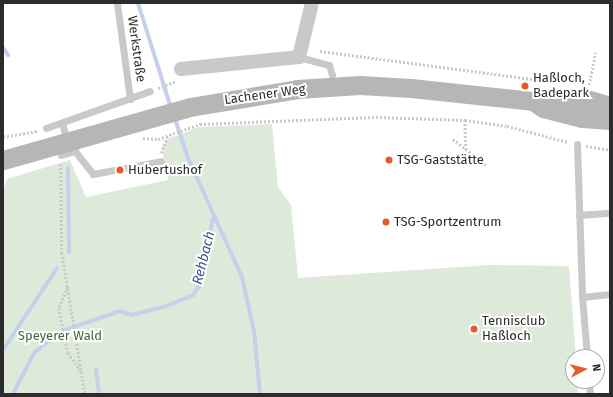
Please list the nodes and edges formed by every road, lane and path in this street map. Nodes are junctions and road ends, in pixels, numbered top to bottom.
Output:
1 (117, 3) edge
2 (312, 3) edge
3 (299, 57) junction
4 (182, 74) joint
5 (332, 75) dead end
6 (548, 81) dead end
7 (588, 88) dead end
8 (595, 89) dead end
9 (150, 91) joint
10 (130, 99) junction
11 (533, 101) junction
12 (610, 106) edge
13 (465, 120) junction
14 (610, 120) edge
15 (62, 123) junction
16 (46, 128) joint
17 (3, 137) edge
18 (453, 139) dead end
19 (576, 144) junction
20 (67, 149) junction
21 (466, 150) junction
22 (610, 150) edge
23 (3, 160) edge
24 (161, 161) joint
25 (486, 165) dead end
26 (610, 213) edge
27 (579, 215) junction
28 (68, 287) junction
29 (610, 294) edge
30 (582, 297) junction
31 (586, 349) edge
32 (82, 372) junction
33 (85, 394) edge

1 - 10 lane, Werkstraße
2 - 3 street
3 - 4 street
3 - 5 lane
3 - 6 path
4 - 9 path
7 - 8 path
9 - 10 lane
10 - 15 lane
11 - 12 main road, Lachener Weg
11 - 14 main road, Lachener Weg
11 - 20 main road, Lachener Weg
13 - 19 path
13 - 21 path
13 - 24 path
15 - 16 lane
15 - 20 lane
16 - 17 path
18 - 21 path
19 - 22 path
19 - 27 lane
20 - 23 main road, Lachener Weg
20 - 24 lane
20 - 28 path
21 - 25 path
26 - 27 lane
27 - 30 lane
28 - 32 path
28 - 32 path
29 - 30 lane
30 - 31 lane
32 - 33 path

